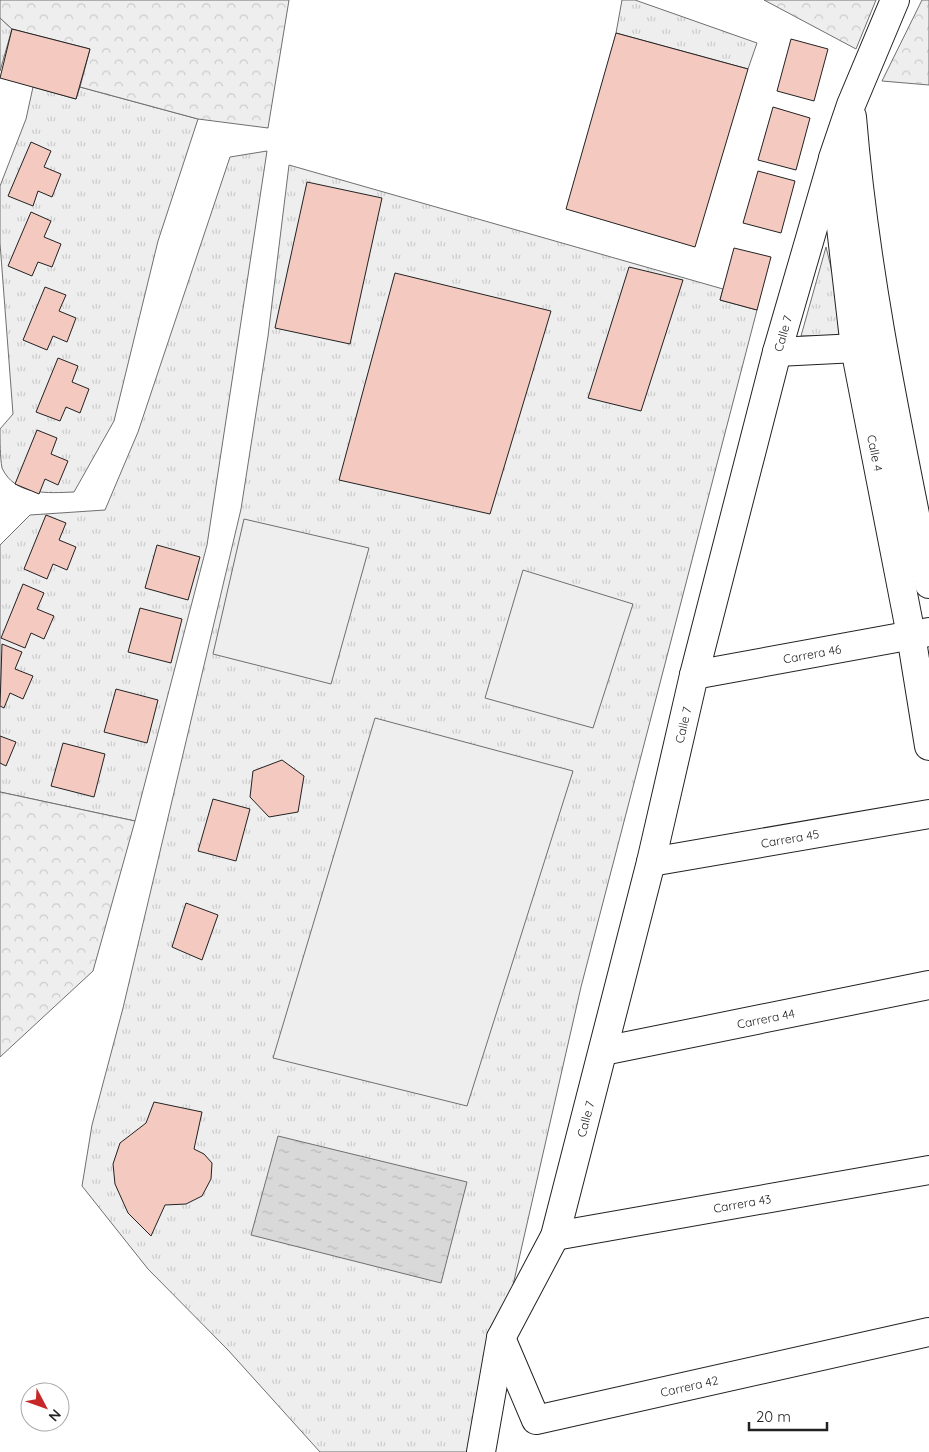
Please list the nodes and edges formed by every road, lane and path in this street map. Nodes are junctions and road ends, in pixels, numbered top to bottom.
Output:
1 (895, 0) edge
2 (851, 105) junction
3 (833, 158) junction
4 (868, 347) junction
5 (777, 352) junction
6 (929, 584) edge
7 (920, 633) edge
8 (694, 674) junction
9 (929, 746) edge
10 (929, 814) edge
11 (651, 862) junction
12 (929, 985) edge
13 (603, 1051) junction
14 (929, 1170) edge
15 (555, 1236) junction
16 (929, 1332) edge
17 (501, 1338) junction
18 (481, 1452) edge

1 - 2 street, Calle 7
2 - 3 street, Calle 7
2 - 4 street, Calle 4
3 - 4 street, Calle 4
3 - 5 street, Calle 7
4 - 5 street
4 - 6 street, Calle 4
4 - 7 street, Calle 4
5 - 8 street, Calle 7
7 - 8 street, Carrera 46
7 - 9 street, Calle 4
8 - 11 street, Calle 7
10 - 11 street, Carrera 45
11 - 13 street, Calle 7
12 - 13 street, Carrera 44
13 - 15 street, Calle 7
14 - 15 street, Carrera 43
15 - 17 street, Calle 7
16 - 17 street, Carrera 42
17 - 18 street, Calle 7

